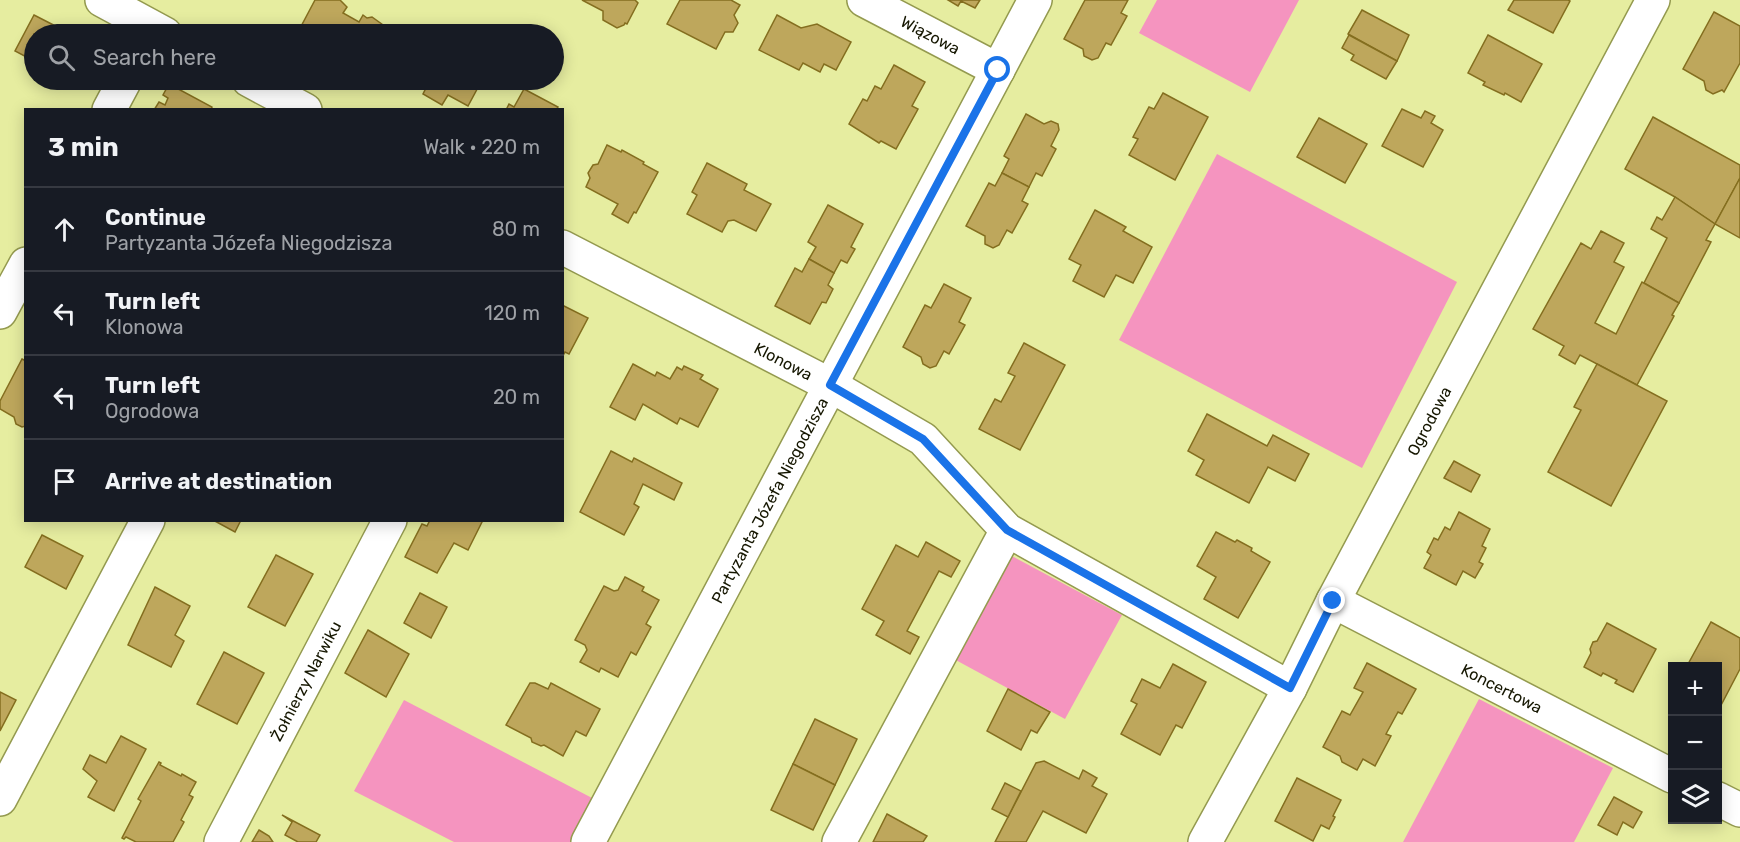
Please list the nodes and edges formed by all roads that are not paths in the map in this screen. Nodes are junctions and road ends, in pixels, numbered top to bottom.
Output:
1 (102, 0) edge
2 (864, 0) edge
3 (1035, 0) edge
4 (1653, 0) edge
5 (142, 24) edge
6 (998, 70) junction
7 (120, 90) edge
8 (268, 90) edge
9 (110, 108) edge
10 (301, 108) edge
11 (564, 248) edge
12 (24, 268) edge
13 (0, 312) edge
14 (830, 385) junction
15 (147, 522) edge
16 (389, 522) edge
17 (1007, 530) junction
18 (1333, 601) junction
19 (1290, 688) junction
20 (1668, 774) edge
21 (0, 799) edge
22 (221, 842) edge
23 (588, 842) edge
24 (839, 842) edge
25 (1205, 842) edge

1 - 5 street
2 - 6 street, Wiązowa
3 - 6 street, Partyzanta Józefa Niegodzisza
4 - 18 street, Ogrodowa
6 - 14 street, Partyzanta Józefa Niegodzisza
7 - 9 street
8 - 10 street
11 - 14 street, Klonowa
12 - 13 street
14 - 17 street, Klonowa
14 - 23 street, Partyzanta Józefa Niegodzisza
15 - 21 street
16 - 22 street, Żołnierzy Narwiku
17 - 19 street, Klonowa
17 - 24 street
18 - 19 street, Ogrodowa
18 - 20 street, Koncertowa
19 - 25 street, Ogrodowa

